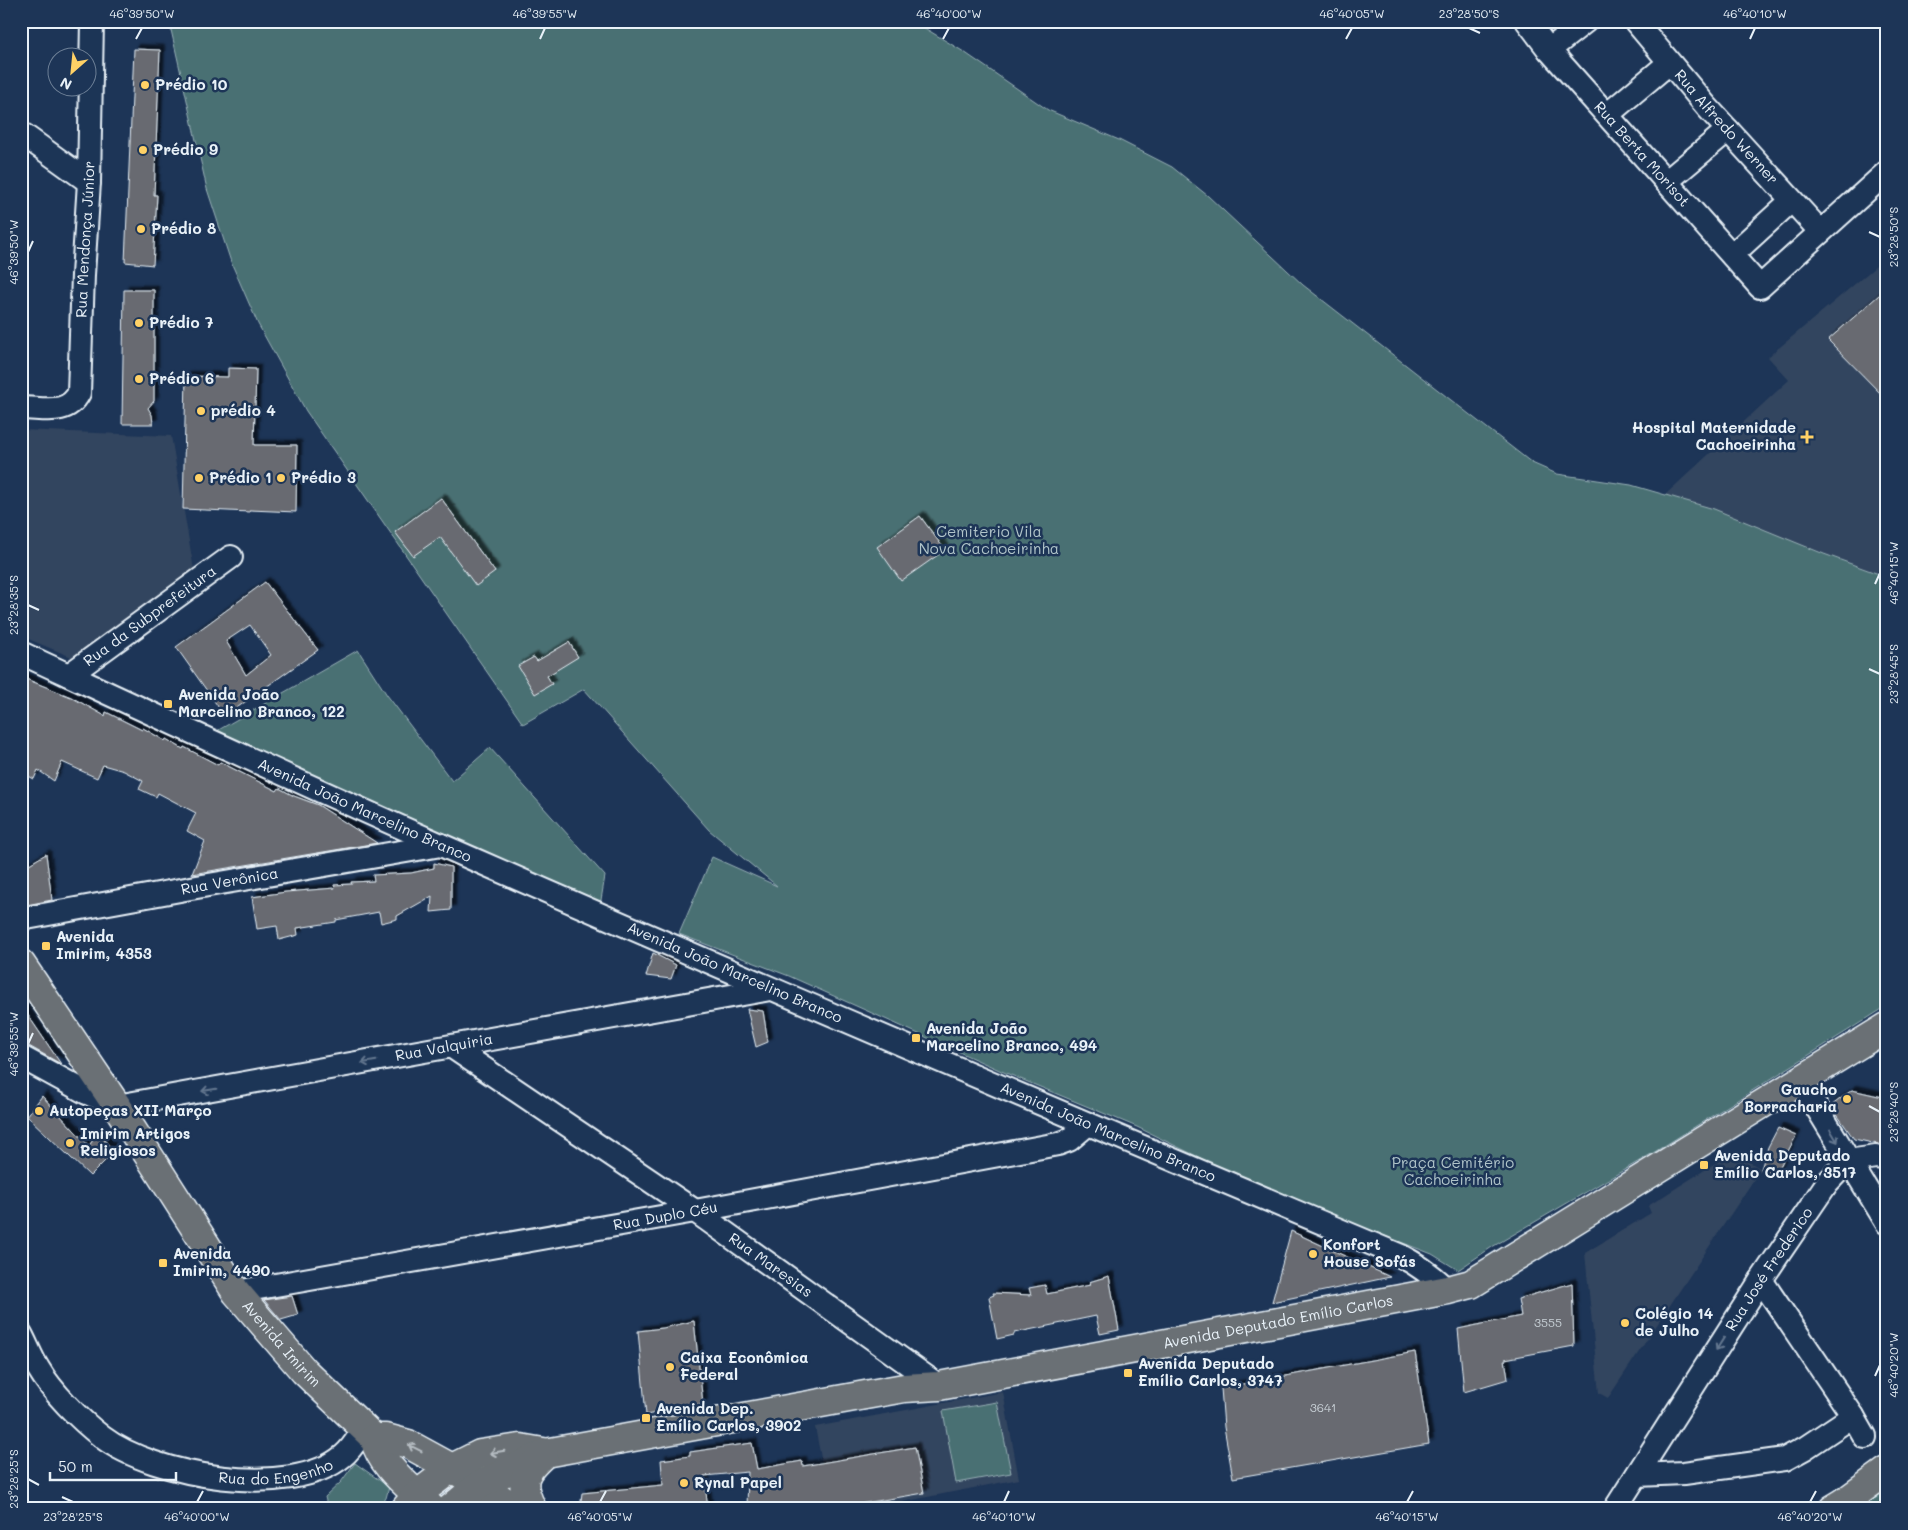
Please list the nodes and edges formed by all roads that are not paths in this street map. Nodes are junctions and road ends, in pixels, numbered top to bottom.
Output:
1 (92, 21) edge
2 (1526, 21) edge
3 (1586, 21) edge
4 (1635, 21) edge
5 (1549, 50) junction
6 (1669, 63) junction
7 (1607, 115) junction
8 (1728, 130) junction
9 (21, 133) edge
10 (1887, 172) edge
11 (89, 182) junction
12 (1666, 182) junction
13 (1792, 200) junction
14 (1820, 231) junction
15 (1732, 255) junction
16 (21, 408) edge
17 (231, 558) dead end
18 (21, 654) edge
19 (68, 675) junction
20 (441, 845) junction
21 (21, 919) edge
22 (21, 964) edge
23 (770, 989) junction
24 (1887, 1026) edge
25 (452, 1047) junction
26 (80, 1051) junction
27 (21, 1057) edge
28 (57, 1076) junction
29 (1800, 1080) junction
30 (117, 1106) junction
31 (1088, 1124) junction
32 (1887, 1159) edge
33 (1848, 1161) junction
34 (694, 1211) junction
35 (1887, 1222) edge
36 (1760, 1280) junction
37 (1448, 1290) junction
38 (236, 1292) junction
39 (21, 1334) edge
40 (939, 1386) junction
41 (1853, 1416) junction
42 (369, 1434) junction
43 (1865, 1437) dead end
44 (545, 1453) junction
45 (452, 1468) junction
46 (1887, 1471) edge
47 (1637, 1475) junction
48 (479, 1485) junction
49 (418, 1504) edge
50 (450, 1509) edge
51 (517, 1509) edge
52 (532, 1509) edge
53 (1616, 1509) edge
54 (1833, 1509) edge

1 - 11 street, Rua Mendonça Júnior
2 - 5 street, Rua Berta Morisot
3 - 5 street
4 - 6 street, Rua Alfredo Werner
5 - 7 street, Rua Berta Morisot
6 - 7 street
6 - 8 street, Rua Alfredo Werner
7 - 12 street, Rua Berta Morisot
8 - 12 street
8 - 13 street, Rua Alfredo Werner
9 - 11 street
10 - 14 street
11 - 16 street, Rua Mendonça Júnior
12 - 15 street, Rua Berta Morisot
13 - 14 street, Rua Alfredo Werner
13 - 15 street
14 - 15 street, Rua Berta Morisot
17 - 19 street, Rua da Subprefeitura
18 - 19 street, Avenida João Marcelino Branco
19 - 20 street, Avenida João Marcelino Branco
20 - 21 street, Rua Verônica
20 - 23 street, Avenida João Marcelino Branco
22 - 26 main road, Avenida Imirim
23 - 25 street, Rua Valquiria
23 - 31 street, Avenida João Marcelino Branco
24 - 29 main road, Avenida Deputado Emílio Carlos
25 -> 30 street, Rua Valquiria
25 - 34 street, Rua Maresias
26 - 28 street
26 - 30 main road, Avenida Imirim
27 - 28 street
28 - 30 street
29 -> 33 street
29 - 37 main road, Avenida Deputado Emílio Carlos
30 - 38 main road, Avenida Imirim
31 - 34 street, Rua Duplo Céu
31 - 37 street, Avenida João Marcelino Branco
32 - 33 street
33 - 35 street
33 - 36 street, Rua José Frederico
34 - 38 street, Rua Duplo Céu
34 - 40 street, Rua Maresias
36 - 41 street
36 -> 47 street, Rua José Frederico
37 - 40 main road, Avenida Deputado Emílio Carlos
38 - 42 main road, Avenida Imirim
39 - 42 street, Rua do Engenho
40 - 44 main road, Avenida Deputado Emílio Carlos
41 - 43 street
41 - 47 street
45 -> 42 main road
42 - 49 main road, Avenida Imirim
44 -> 45 main road, Avenida Deputado Emílio Carlos
44 - 48 main road, Avenida Deputado Emílio Carlos
44 - 52 main road
45 - 48 main road
45 - 49 main road, Avenida Deputado Emílio Carlos
46 - 54 main road
47 - 53 street, Rua José Frederico
48 - 50 main road, Avenida Deputado Emílio Carlos
48 - 51 main road

